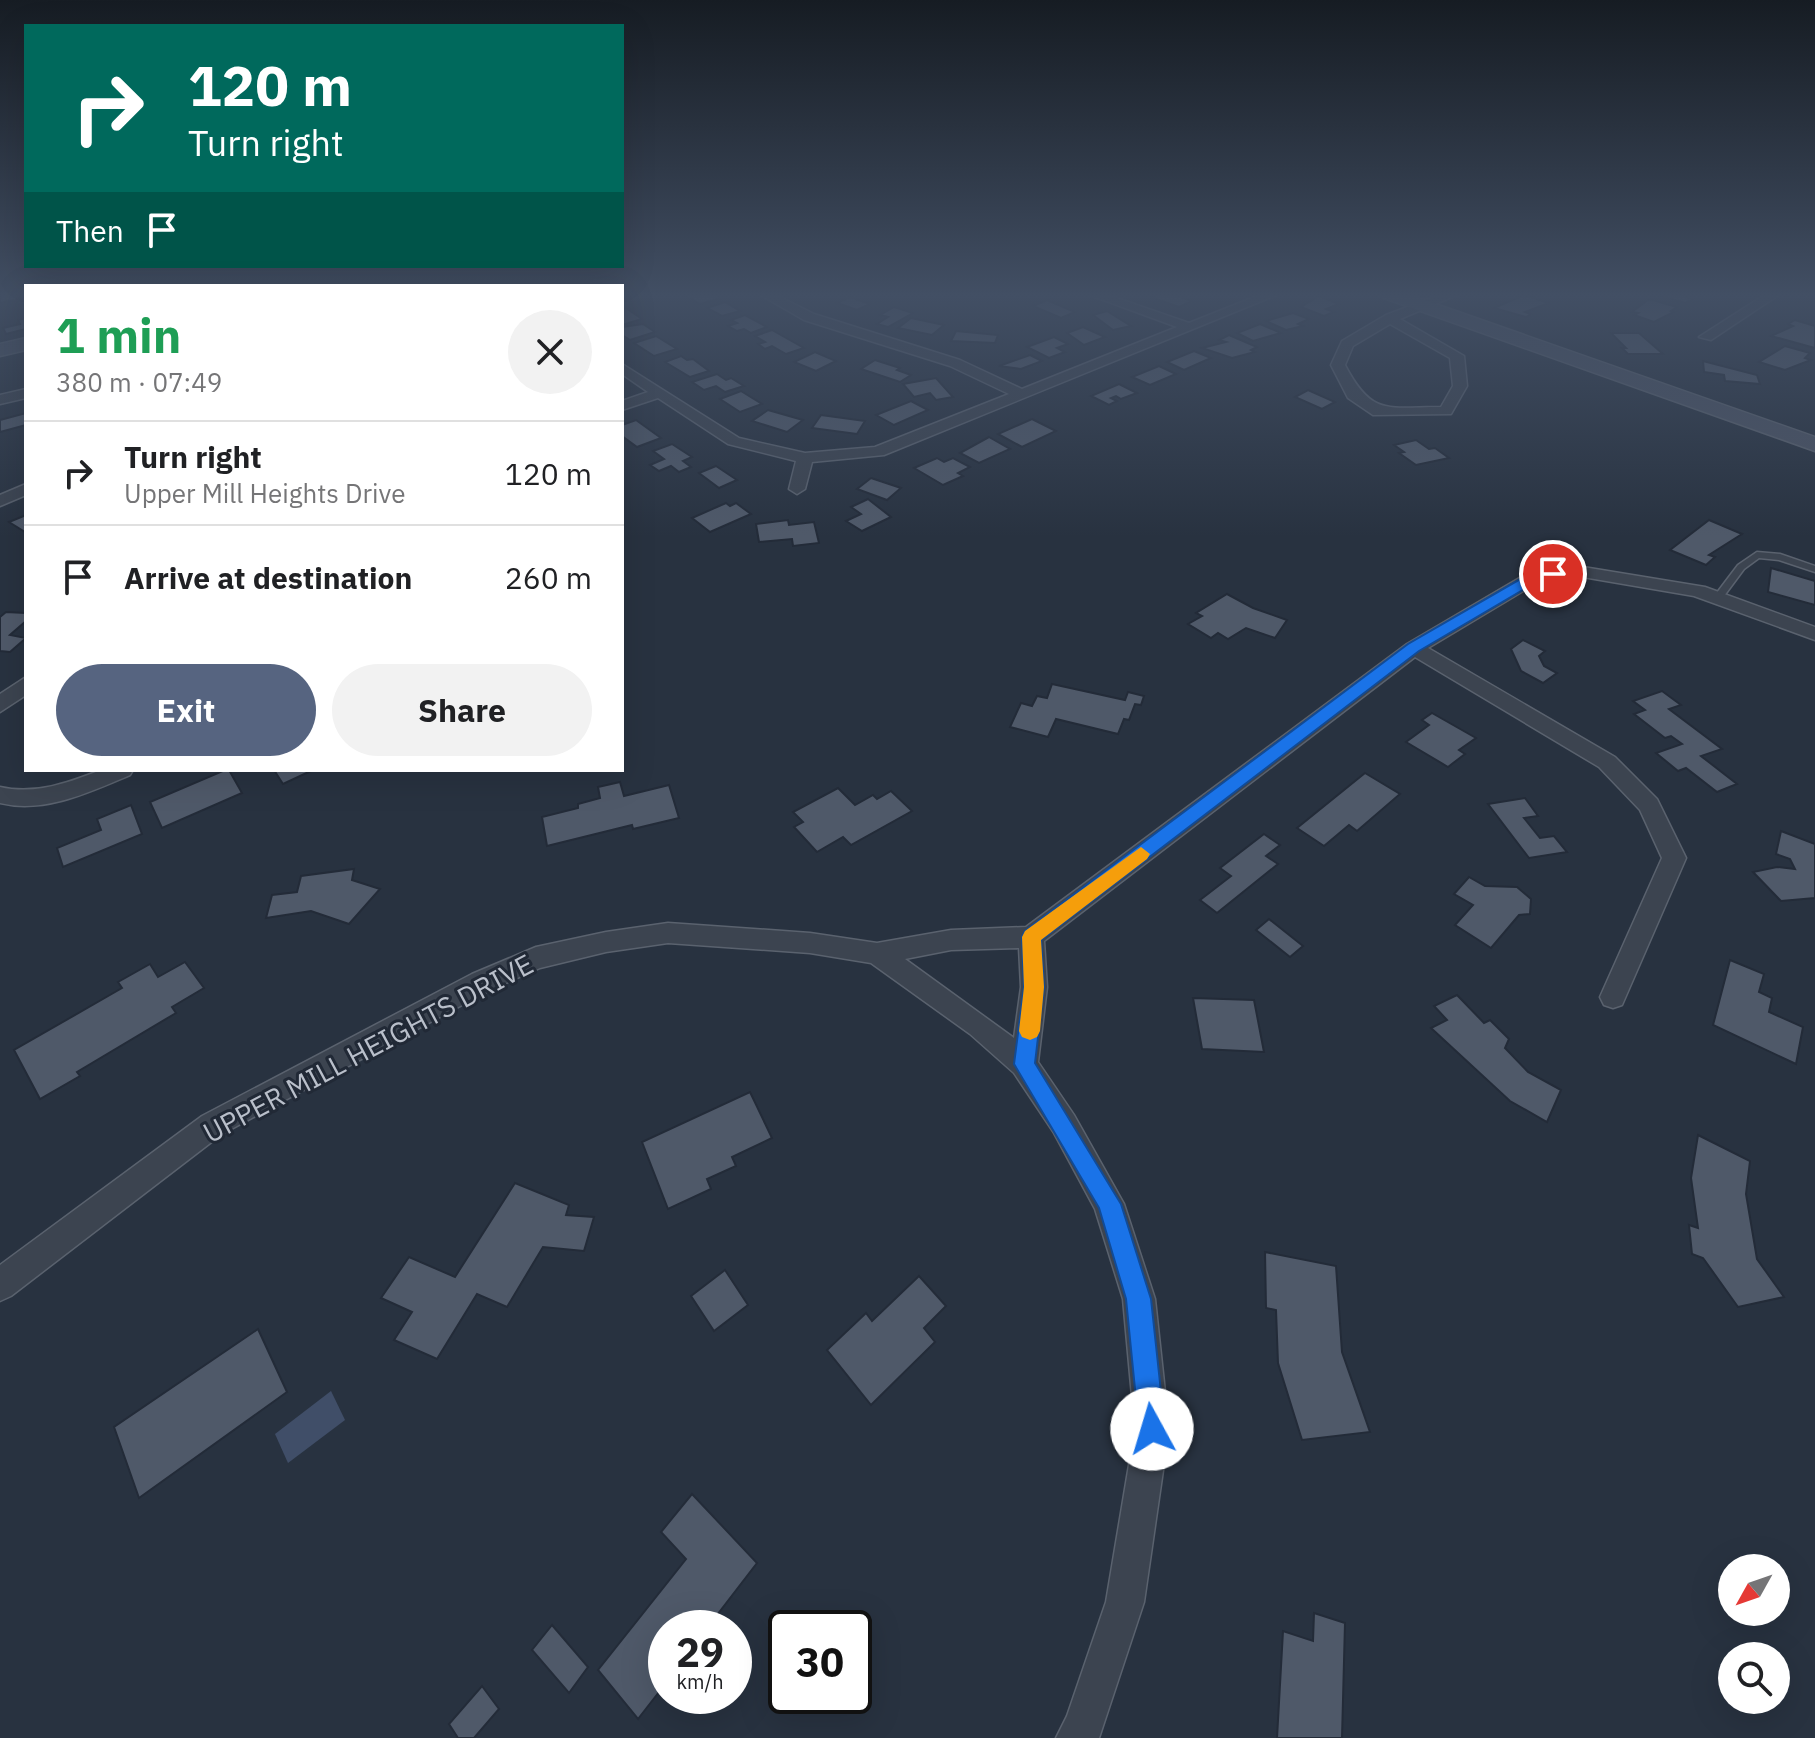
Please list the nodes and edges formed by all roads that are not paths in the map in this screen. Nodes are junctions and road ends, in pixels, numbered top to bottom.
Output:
1 (633, 375) edge
2 (980, 375) edge
3 (1071, 375) edge
4 (1343, 375) edge
5 (1459, 375) edge
6 (1620, 375) edge
7 (659, 393) junction
8 (24, 394) edge
9 (1022, 395) junction
10 (0, 400) edge
11 (624, 405) edge
12 (1815, 444) edge
13 (805, 458) junction
14 (797, 489) dead end
15 (24, 490) edge
16 (0, 501) edge
17 (1815, 569) edge
18 (1718, 598) junction
19 (1815, 634) edge
20 (1414, 648) junction
21 (24, 686) edge
22 (0, 705) edge
23 (117, 772) edge
24 (0, 795) edge
25 (1031, 937) junction
26 (877, 953) junction
27 (1613, 997) dead end
28 (1024, 1064) junction
29 (0, 1285) edge
30 (1076, 1738) edge

1 - 7 street
2 - 9 street
3 - 9 street
4 - 5 street
6 - 12 street
7 - 11 street
7 - 13 street
8 - 10 street
9 - 13 street
13 - 14 street
15 - 16 street
17 - 18 lane
18 - 19 street
18 - 20 street
20 - 25 street
20 - 27 street
21 - 22 street
23 - 24 street
25 - 26 street, UPPER MILL HEIGHTS DRIVE
25 - 28 street
26 - 28 street, UPPER MILL HEIGHTS DRIVE
26 - 29 street, UPPER MILL HEIGHTS DRIVE
28 - 30 street, UPPER MILL HEIGHTS DRIVE

